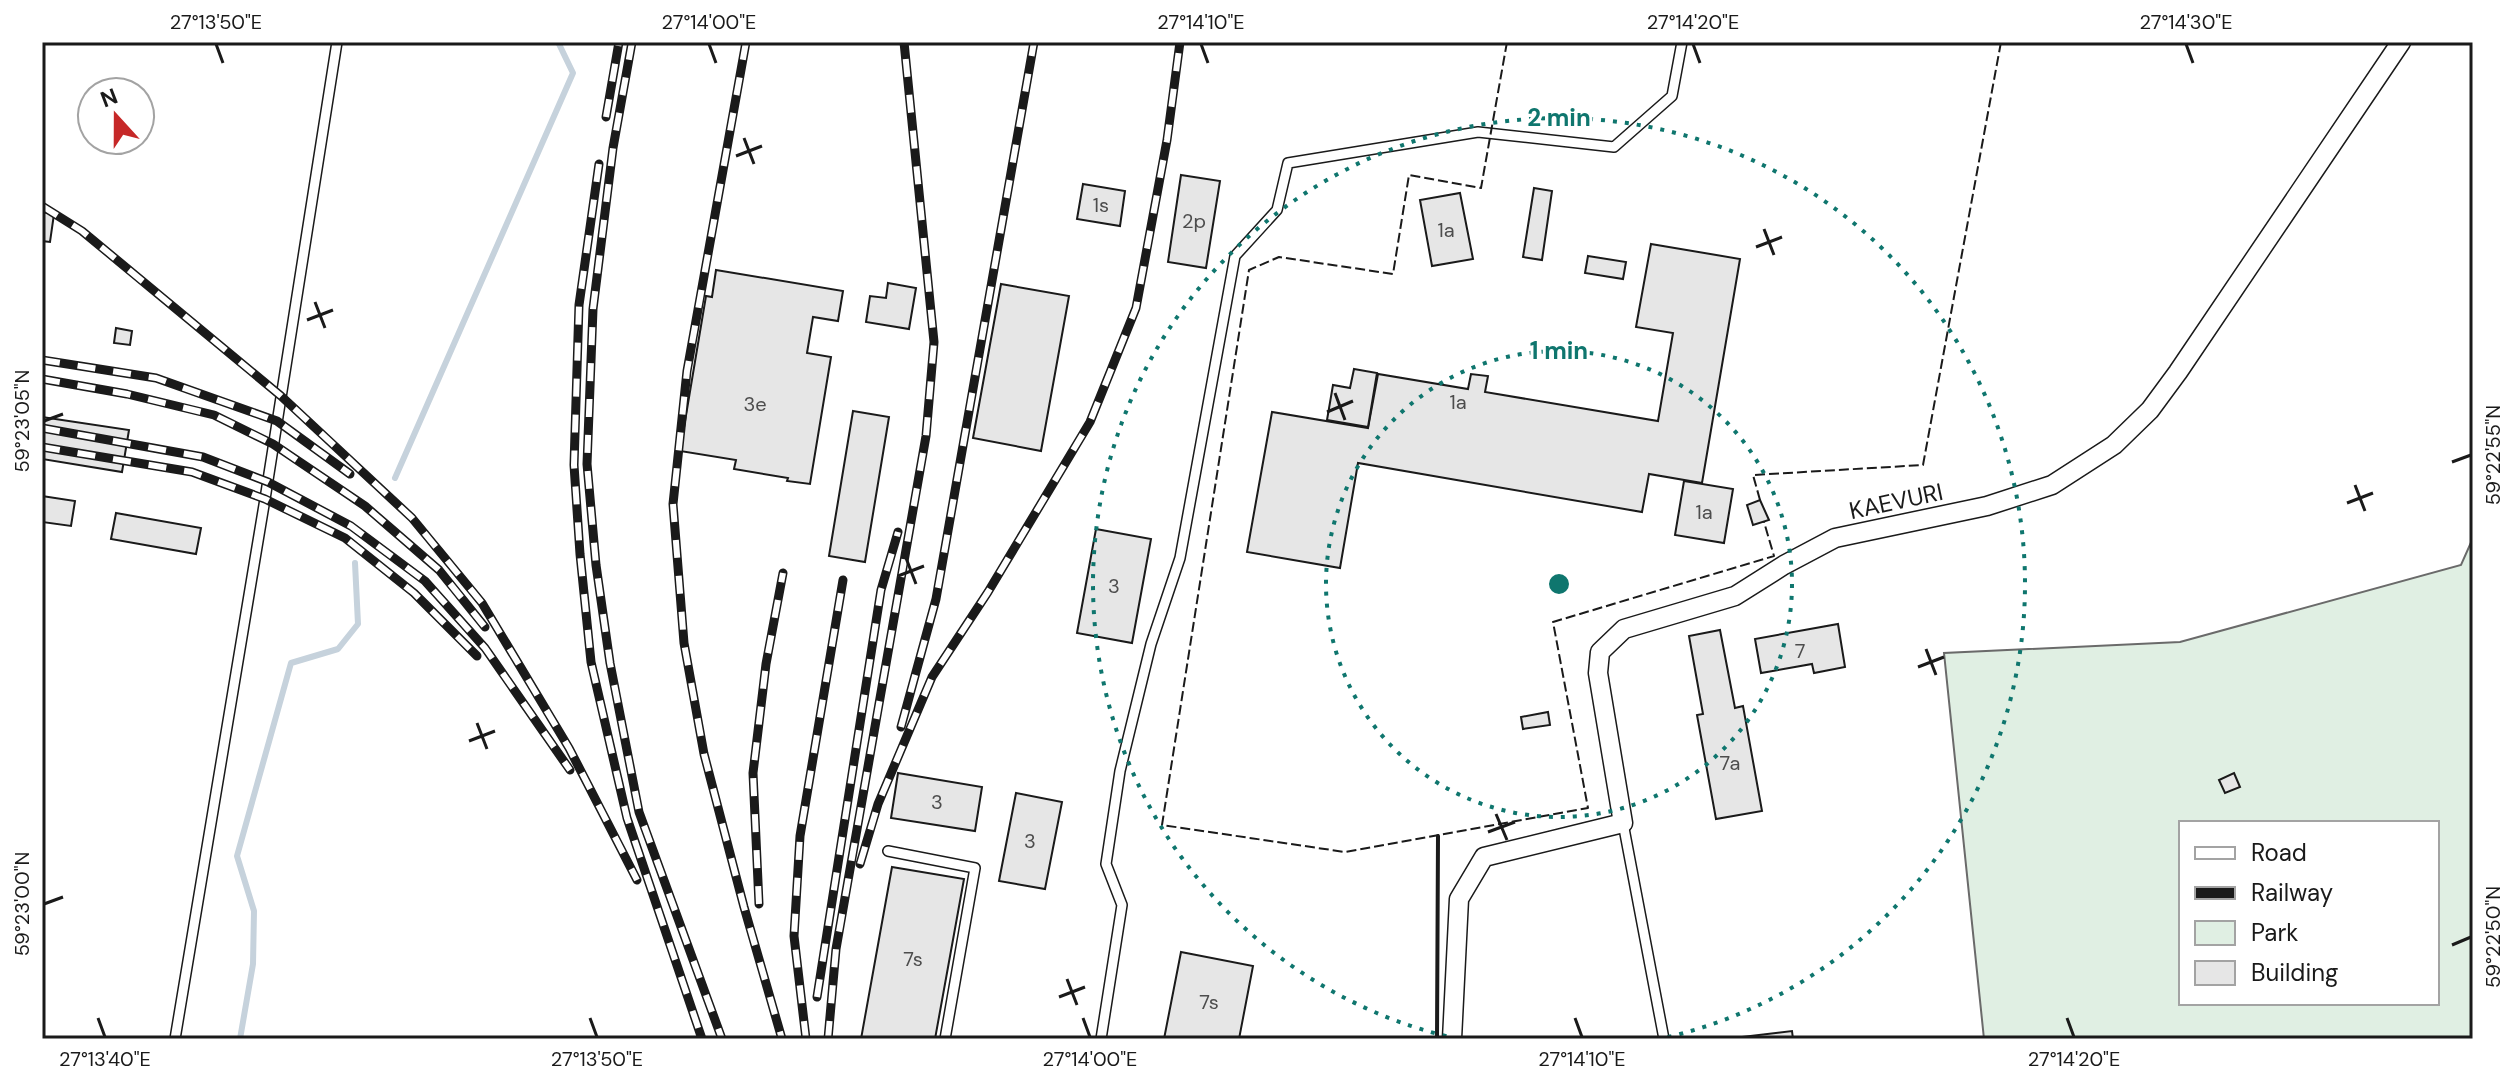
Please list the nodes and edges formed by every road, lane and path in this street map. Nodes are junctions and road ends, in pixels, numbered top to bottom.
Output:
1 (337, 42) edge
2 (1682, 42) edge
3 (2401, 42) edge
4 (1623, 823) junction
5 (888, 851) dead end
6 (175, 1039) edge
7 (945, 1039) edge
8 (1101, 1039) edge
9 (1452, 1039) edge
10 (1664, 1039) edge

1 - 6 lane
2 - 8 lane
3 - 4 street, KAEVURI
4 - 9 street
4 - 10 lane, KAEVURI
5 - 7 lane

